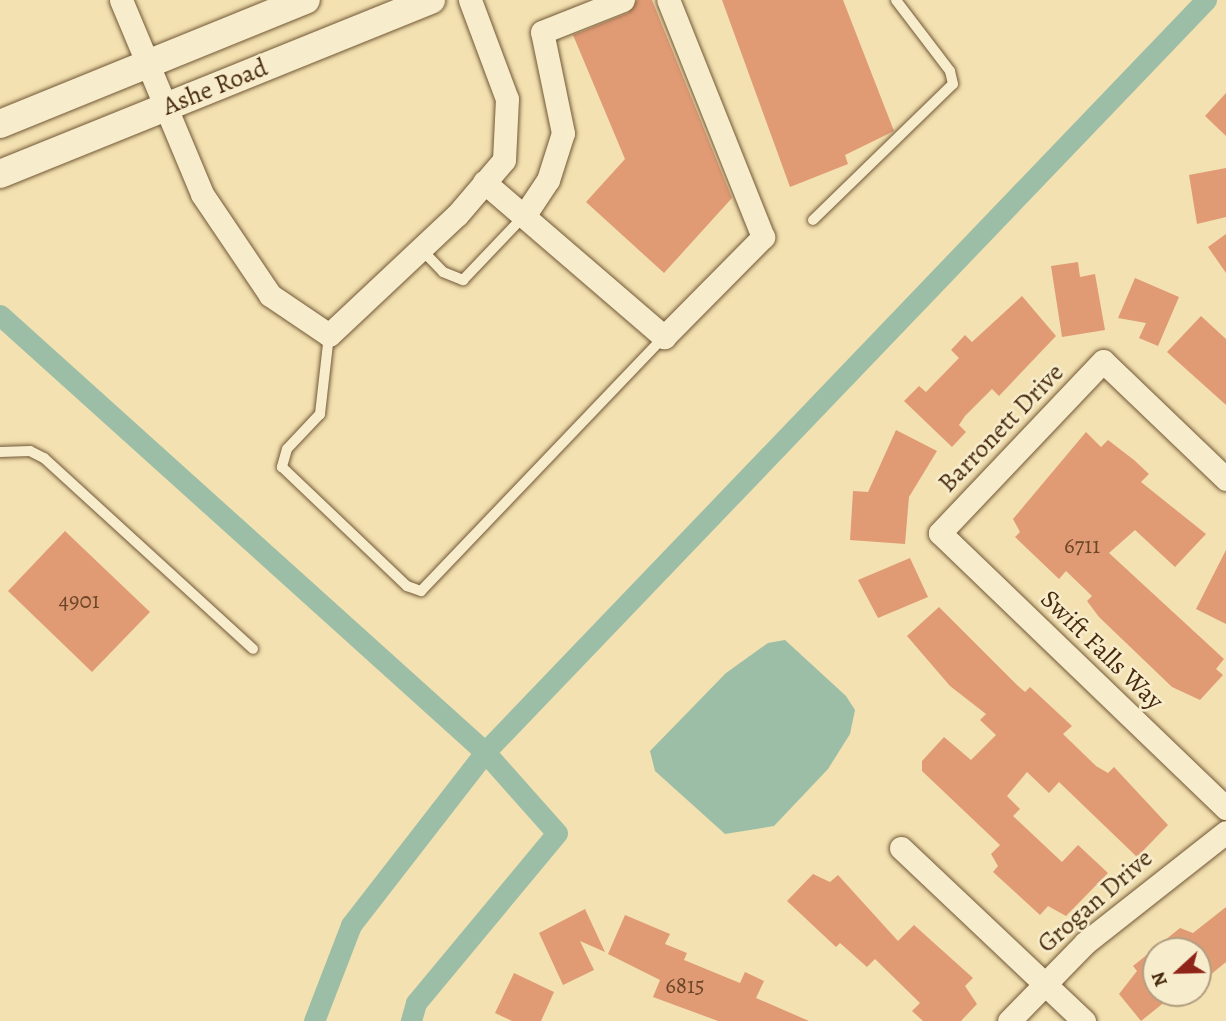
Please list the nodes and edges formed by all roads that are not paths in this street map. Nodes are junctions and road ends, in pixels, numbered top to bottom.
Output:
1 (121, 0) edge
2 (306, 0) edge
3 (431, 0) edge
4 (470, 0) edge
5 (623, 0) edge
6 (668, 0) edge
7 (896, 0) edge
8 (147, 65) junction
9 (164, 108) junction
10 (0, 124) edge
11 (0, 174) edge
12 (484, 182) junction
13 (524, 216) junction
14 (813, 220) dead end
15 (421, 249) junction
16 (329, 335) junction
17 (664, 337) junction
18 (0, 452) edge
19 (1226, 479) edge
20 (940, 533) joint
21 (253, 649) dead end
22 (1226, 807) edge
23 (1226, 832) edge
24 (901, 848) dead end
25 (1044, 983) junction
26 (1009, 1021) edge
27 (1084, 1021) edge

1 - 8 street
2 - 8 street, Ashe Road
3 - 9 street, Ashe Road
4 - 12 street
5 - 13 street
6 - 17 street
7 - 14 lane
8 - 9 street
8 - 10 street, Ashe Road
9 - 11 street, Ashe Road
9 - 16 street
12 - 13 street
12 - 15 street
13 - 15 lane
13 - 17 street
15 - 16 street
16 - 17 lane
18 - 21 lane
19 - 20 street, Barronett Drive
20 - 22 street, Swift Falls Way
23 - 25 street, Grogan Drive
24 - 25 street
25 - 26 street, Grogan Drive
25 - 27 street

